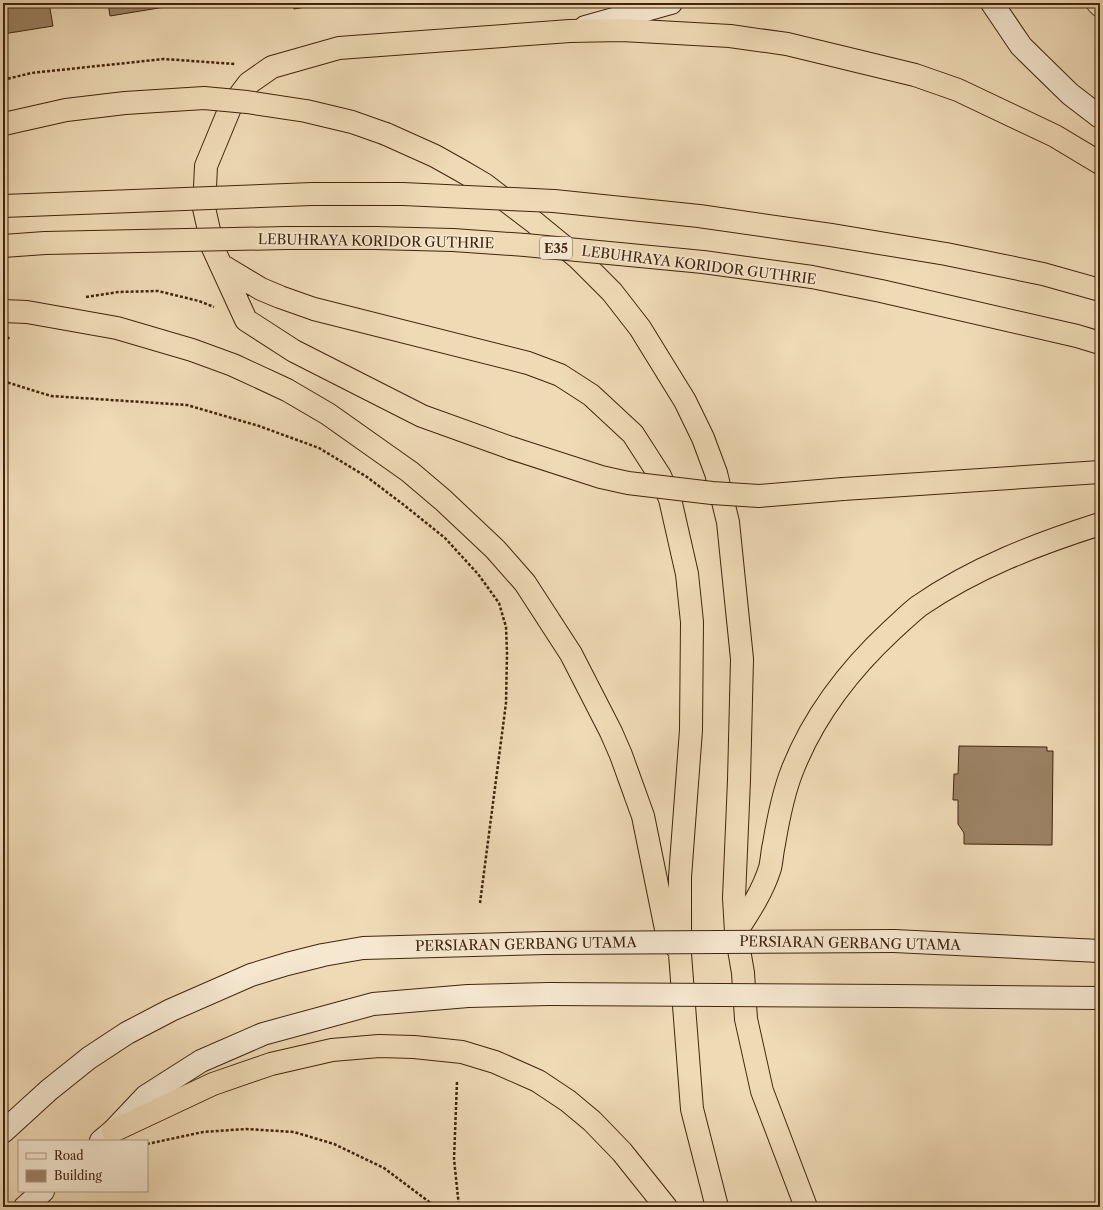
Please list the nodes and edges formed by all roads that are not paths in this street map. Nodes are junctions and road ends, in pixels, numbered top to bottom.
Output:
1 (671, 3) edge
2 (992, 3) edge
3 (1098, 3) edge
4 (1100, 6) edge
5 (570, 32) junction
6 (1100, 117) edge
7 (3, 125) edge
8 (1100, 163) edge
9 (3, 206) edge
10 (3, 246) edge
11 (221, 265) junction
12 (1100, 290) edge
13 (3, 311) edge
14 (1100, 343) edge
15 (1100, 472) edge
16 (1100, 524) edge
17 (736, 932) junction
18 (1100, 950) edge
19 (680, 954) junction
20 (1100, 998) edge
21 (3, 1132) edge
22 (107, 1136) edge
23 (42, 1192) edge
24 (25, 1207) edge
25 (666, 1207) edge
26 (717, 1207) edge
27 (806, 1207) edge

1 - 5 main road
2 - 6 main road
3 - 4 street
5 - 8 highway
5 - 11 highway
7 - 17 highway, bridge
9 - 12 highway, bridge
10 - 14 highway, LEBUHRAYA KORIDOR GUTHRIE / E35, bridge
11 - 15 highway, bridge
11 - 19 highway
13 - 19 highway
16 - 17 highway
17 - 27 highway
18 - 21 main road, PERSIARAN GERBANG UTAMA, bridge
19 - 26 highway
20 - 22 main road, bridge
22 - 25 highway
23 - 24 main road

